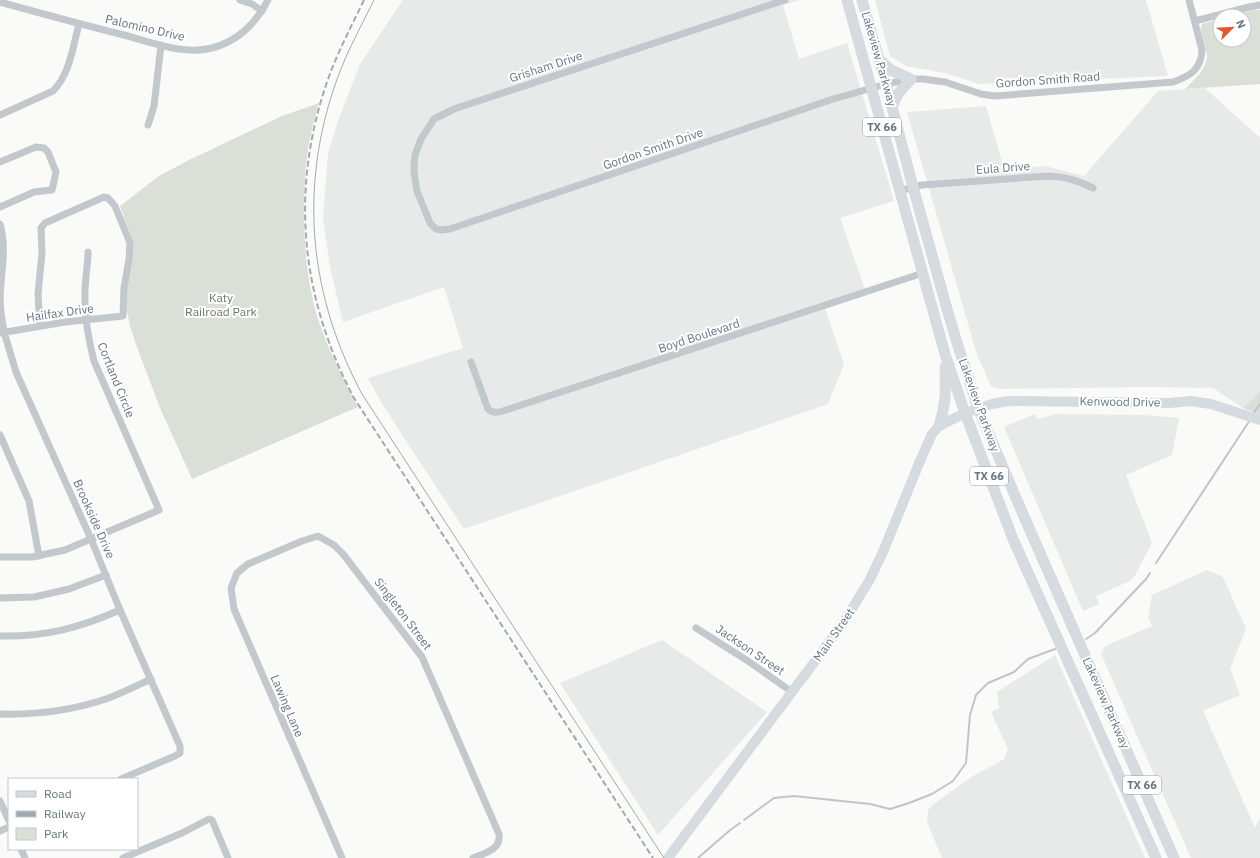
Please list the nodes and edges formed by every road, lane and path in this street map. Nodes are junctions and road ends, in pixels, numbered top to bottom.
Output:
1 (240, 0) edge
2 (268, 0) edge
3 (785, 0) edge
4 (847, 0) edge
5 (862, 0) edge
6 (1189, 0) edge
7 (0, 2) edge
8 (1260, 5) edge
9 (262, 11) junction
10 (1195, 21) junction
11 (79, 24) junction
12 (161, 45) junction
13 (880, 59) junction
14 (911, 79) junction
15 (886, 84) junction
16 (872, 88) junction
17 (892, 107) junction
18 (0, 115) edge
19 (148, 125) dead end
20 (0, 162) edge
21 (913, 187) junction
22 (1093, 188) dead end
23 (899, 191) junction
24 (0, 207) edge
25 (0, 224) edge
26 (441, 230) joint
27 (88, 252) dead end
28 (936, 268) junction
29 (923, 273) junction
30 (0, 297) edge
31 (86, 319) junction
32 (40, 326) junction
33 (2, 332) edge
34 (945, 354) junction
35 (471, 362) dead end
36 (978, 408) junction
37 (965, 413) junction
38 (1260, 420) edge
39 (939, 426) junction
40 (0, 435) edge
41 (91, 539) junction
42 (39, 556) junction
43 (0, 557) edge
44 (248, 564) joint
45 (106, 575) junction
46 (1049, 575) junction
47 (1033, 583) junction
48 (0, 598) edge
49 (120, 610) junction
50 (696, 628) dead end
51 (0, 636) edge
52 (151, 679) junction
53 (792, 692) junction
54 (1108, 709) junction
55 (0, 714) edge
56 (1093, 716) junction
57 (123, 778) edge
58 (0, 801) edge
59 (8, 818) edge
60 (1158, 822) junction
61 (1143, 829) junction
62 (123, 858) edge
63 (228, 858) edge
64 (342, 858) edge
65 (473, 858) edge
66 (668, 858) edge
67 (1156, 858) edge
68 (1174, 858) edge

1 - 9 street
2 - 9 street, Palomino Drive
3 - 26 street, Grisham Drive
4 - 16 main road, Lakeview Parkway / TX 66
5 - 13 main road, Lakeview Parkway / TX 66
6 - 10 street, Gordon Smith Road
7 - 11 street, Palomino Drive
8 - 10 street
9 - 12 street, Palomino Drive
10 - 14 street, Gordon Smith Road
11 - 12 street, Palomino Drive
11 - 18 street
12 - 19 street
13 - 14 main road
13 - 15 main road, Lakeview Parkway / TX 66
14 - 15 street, Gordon Smith Road
14 - 17 main road
15 - 16 street, Gordon Smith Road
15 - 17 main road, Lakeview Parkway / TX 66
16 - 23 main road, Lakeview Parkway / TX 66
16 - 26 street, Gordon Smith Drive
17 - 21 main road, Lakeview Parkway / TX 66
20 - 24 street
21 - 22 street, Eula Drive
21 - 23 street, Eula Drive
21 - 28 main road, Lakeview Parkway / TX 66
23 - 29 main road, Lakeview Parkway / TX 66
25 - 30 street, Brookside Drive
27 - 31 street, Cortland Circle
28 - 29 main road
28 - 36 main road, Lakeview Parkway / TX 66
29 - 34 main road, Lakeview Parkway / TX 66
29 - 35 street, Boyd Boulevard
30 - 33 street, Brookside Drive
31 - 32 street, Hailfax Drive
31 - 32 street, Hailfax Drive
31 - 41 street, Cortland Circle
32 - 33 street, Hailfax Drive
33 - 41 street, Brookside Drive
34 - 37 main road, Lakeview Parkway / TX 66
34 - 39 main road
36 - 37 street, Main Street
36 - 38 street, Kenwood Drive
36 - 46 main road, Lakeview Parkway / TX 66
37 - 39 street, Main Street
37 - 47 main road, Lakeview Parkway / TX 66
39 - 53 street, Main Street
40 - 42 street
41 - 42 street
41 - 45 street, Brookside Drive
42 - 43 street
44 - 64 street, Lawing Lane
44 - 65 street, Singleton Street
45 - 48 street
45 - 49 street, Brookside Drive
46 - 47 main road
46 - 54 main road, Lakeview Parkway / TX 66
47 - 56 main road, Lakeview Parkway / TX 66
49 - 51 street
49 - 52 street, Brookside Drive
50 - 53 street, Jackson Street
52 - 55 street
52 - 57 street, Brookside Drive
53 - 66 street, Main Street
54 - 56 main road
54 - 60 main road, Lakeview Parkway / TX 66
56 - 61 main road, Lakeview Parkway / TX 66
58 - 59 street
60 - 61 main road
60 - 68 main road, Lakeview Parkway / TX 66
61 - 67 main road, Lakeview Parkway / TX 66
62 - 63 street

